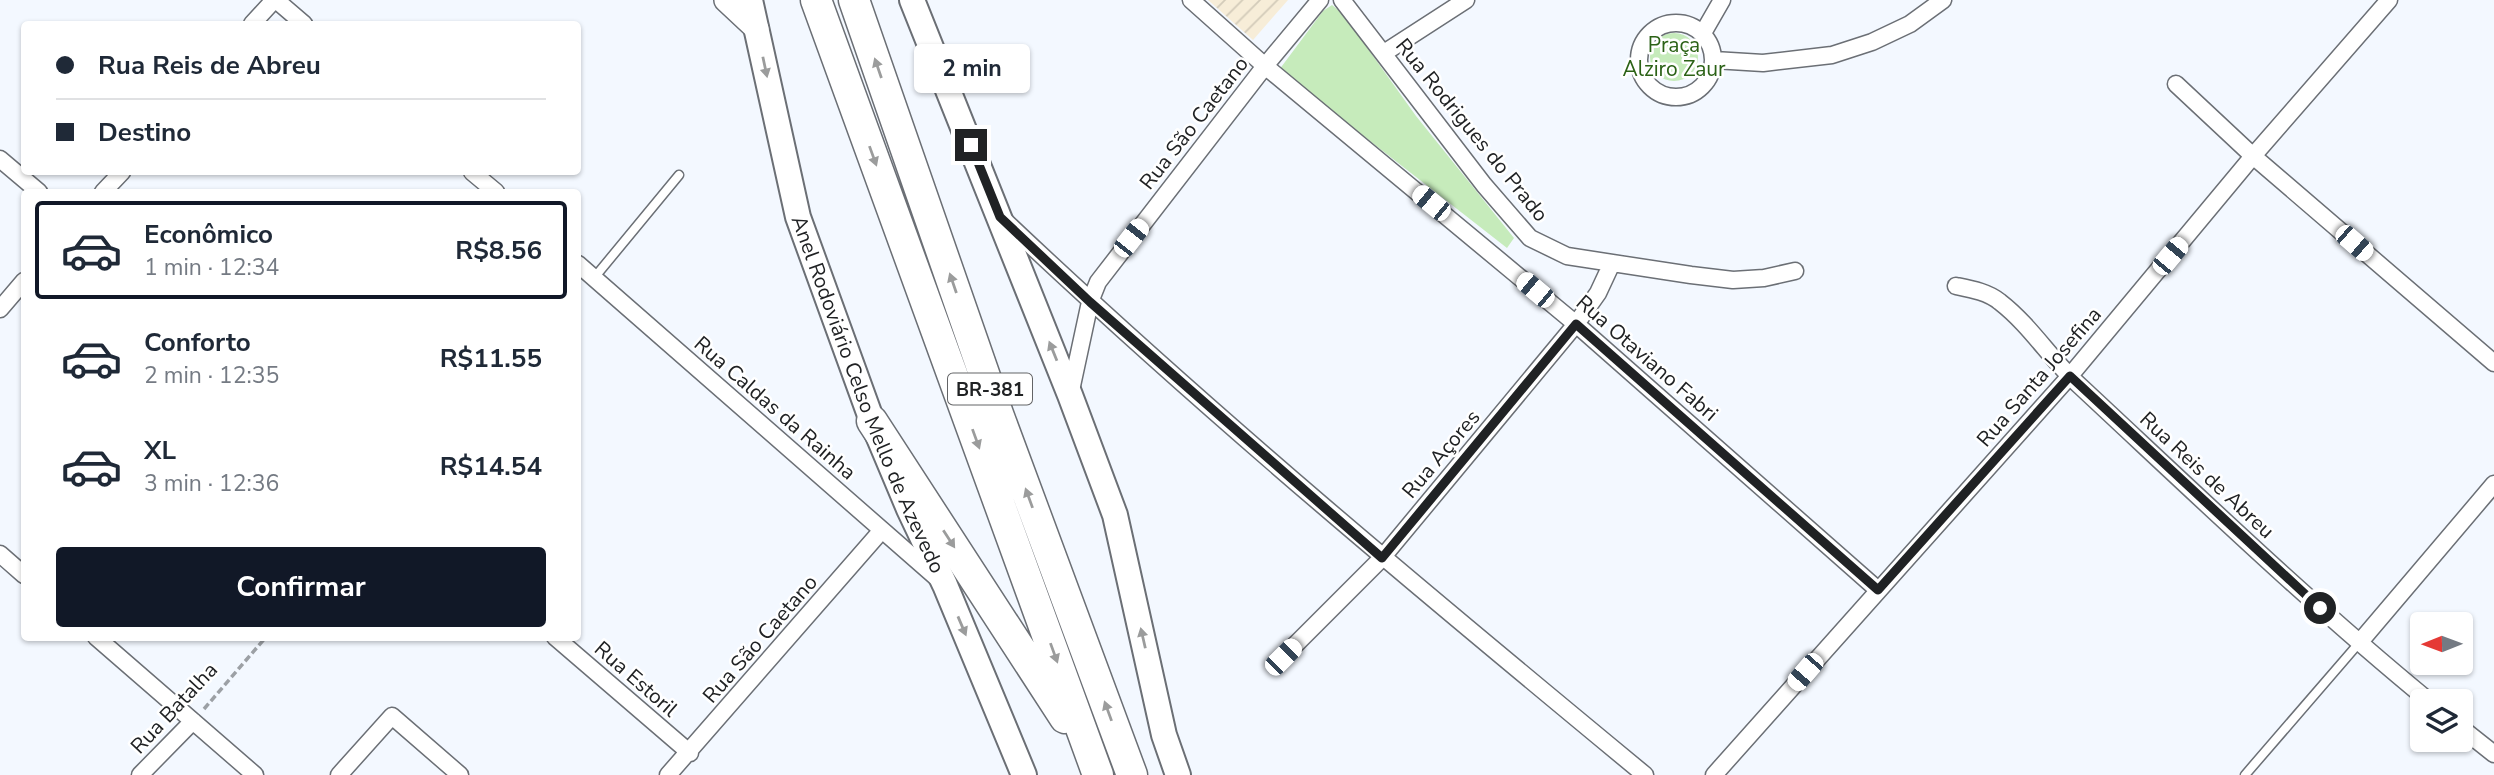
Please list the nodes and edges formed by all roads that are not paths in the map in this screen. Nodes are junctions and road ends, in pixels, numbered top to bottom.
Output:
1 (275, 0) edge
2 (726, 0) edge
3 (750, 0) edge
4 (816, 0) edge
5 (854, 0) edge
6 (912, 0) edge
7 (1191, 0) edge
8 (1320, 0) edge
9 (1342, 0) edge
10 (1466, 0) edge
11 (1722, 0) edge
12 (1943, 0) edge
13 (2389, 0) edge
14 (255, 21) edge
15 (300, 21) edge
16 (757, 29) junction
17 (1703, 33) junction
18 (1384, 53) junction
19 (1714, 60) junction
20 (1265, 66) junction
21 (2176, 84) dead end
22 (2253, 156) junction
23 (0, 159) edge
24 (119, 175) edge
25 (476, 175) edge
26 (679, 175) dead end
27 (35, 189) edge
28 (106, 189) edge
29 (492, 189) edge
30 (1000, 217) junction
31 (1612, 262) junction
32 (583, 271) edge
33 (1795, 271) dead end
34 (21, 285) edge
35 (1956, 286) dead end
36 (1090, 302) junction
37 (0, 309) edge
38 (1576, 324) junction
39 (2494, 363) edge
40 (2070, 376) junction
41 (1070, 394) junction
42 (872, 421) junction
43 (2494, 484) edge
44 (882, 530) junction
45 (0, 554) edge
46 (1382, 558) junction
47 (21, 572) edge
48 (945, 584) junction
49 (1878, 590) junction
50 (101, 641) edge
51 (560, 641) edge
52 (2359, 643) junction
53 (1283, 657) dead end
54 (2414, 689) edge
55 (193, 721) junction
56 (2473, 737) edge
57 (690, 753) junction
58 (2494, 754) edge
59 (1096, 769) edge
60 (140, 775) edge
61 (255, 775) edge
62 (339, 775) edge
63 (460, 775) edge
64 (668, 775) edge
65 (1024, 775) edge
66 (1132, 775) edge
67 (1178, 775) edge
68 (1645, 775) edge
69 (1714, 775) edge
70 (2245, 775) edge

1 - 14 street
1 - 15 street
2 - 16 street
3 - 16 main road, Anel Rodoviário Celso Mello de Azevedo
4 -> 59 highway, BR-381
66 -> 5 highway, BR-381
6 - 30 main road
7 - 20 street, Rua Otaviano Fabri
8 - 20 street, Rua São Caetano
9 - 18 street, Rua Rodrigues do Prado
10 - 18 street
11 - 17 street
12 - 19 street
13 - 22 street, Rua Santa Josefina
16 -> 42 main road, Anel Rodoviário Celso Mello de Azevedo
17 - 19 street
17 - 19 street
18 - 31 street, Rua Rodrigues do Prado
20 - 36 street, Rua São Caetano
20 - 38 street, Rua Otaviano Fabri
21 - 22 street
22 - 39 street
22 - 40 street, Rua Santa Josefina
23 - 27 street
24 - 28 street
25 - 29 street
26 - 32 lane
30 - 36 street
41 -> 30 main road
31 - 33 street, Rua Rodrigues do Prado
31 - 38 street, Rua Açores
32 - 44 street, Rua Caldas da Rainha
34 - 37 street
35 - 40 street, Rua Reis de Abreu
36 - 41 street, Rua São Caetano
36 - 46 street
38 - 46 street, Rua Açores
38 - 49 street, Rua Otaviano Fabri
40 - 49 street, Rua Santa Josefina
40 - 52 street, Rua Reis de Abreu
67 -> 41 main road
42 - 48 main road, Anel Rodoviário Celso Mello de Azevedo
42 -> 59 highway
43 - 52 street
44 - 48 street, Rua Caldas da Rainha
44 - 57 street, Rua São Caetano
45 - 47 street
46 - 53 street, Rua Açores
46 - 68 street
48 -> 65 main road, Anel Rodoviário Celso Mello de Azevedo
49 - 69 street, Rua Santa Josefina
50 - 55 street
51 - 57 street, Rua Estoril
52 - 54 street, Rua Reis de Abreu
52 - 70 lane
55 - 60 street, Rua Batalha
55 - 61 street
56 - 58 street
57 - 64 street, Rua São Caetano
62 - 63 street

